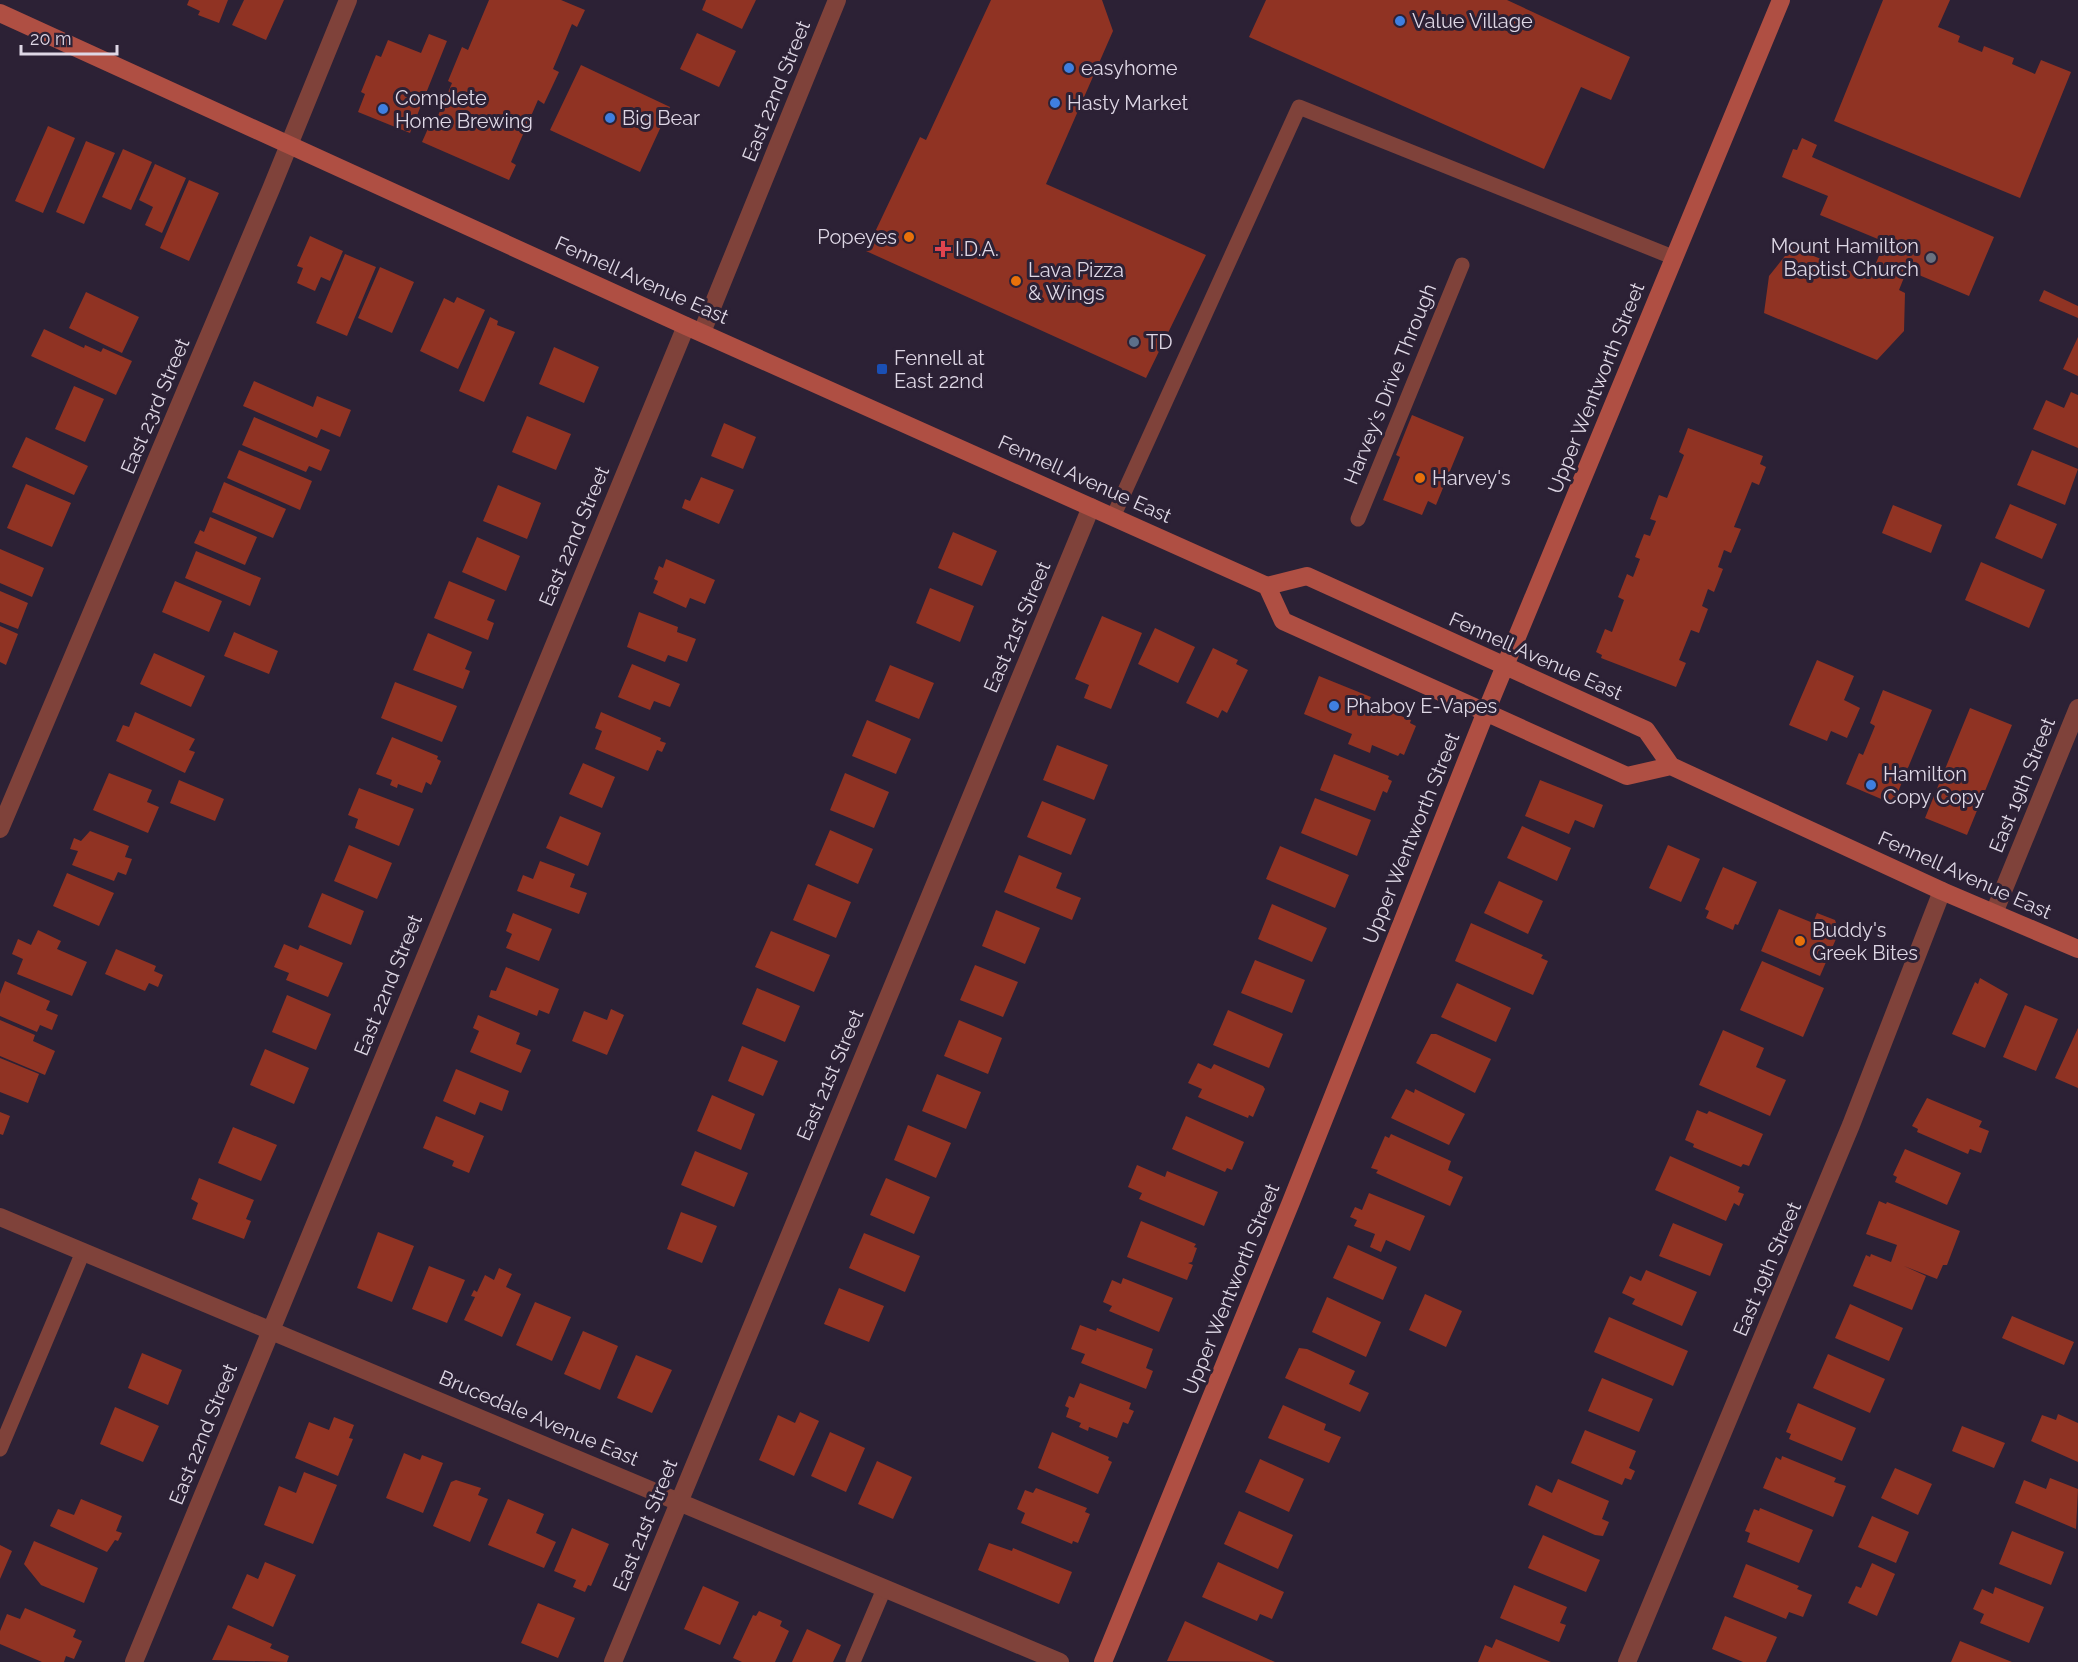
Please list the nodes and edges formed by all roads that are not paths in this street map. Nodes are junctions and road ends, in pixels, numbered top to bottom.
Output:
1 (348, 0) edge
2 (837, 0) edge
3 (1781, 0) edge
4 (0, 13) edge
5 (289, 146) junction
6 (1674, 258) junction
7 (1462, 265) dead end
8 (694, 329) junction
9 (1091, 507) junction
10 (1113, 517) junction
11 (1358, 519) dead end
12 (1267, 586) junction
13 (1504, 667) junction
14 (2078, 708) edge
15 (1485, 714) junction
16 (1671, 766) junction
17 (0, 829) edge
18 (1942, 891) junction
19 (1995, 913) junction
20 (2078, 949) edge
21 (0, 1217) edge
22 (83, 1252) junction
23 (270, 1330) junction
24 (0, 1449) edge
25 (679, 1500) junction
26 (884, 1589) junction
27 (134, 1662) edge
28 (613, 1662) edge
29 (853, 1662) edge
30 (1060, 1662) edge
31 (1103, 1662) edge
32 (1627, 1662) edge

1 - 5 street, East 23rd Street
2 - 8 street, East 22nd Street
3 - 6 main road, Upper Wentworth Street
4 - 5 main road, Fennell Avenue East
5 - 8 main road, Fennell Avenue East
5 - 17 street, East 23rd Street
6 - 10 lane
6 - 13 main road, Upper Wentworth Street
7 - 11 lane, Harvey's Drive Through
8 - 9 main road, Fennell Avenue East
8 - 23 street, East 22nd Street
9 - 10 main road, Fennell Avenue East
9 - 25 street, East 21st Street
10 - 12 main road, Fennell Avenue East
12 - 13 main road, Fennell Avenue East
12 - 15 main road
13 - 15 main road, Upper Wentworth Street
13 - 16 main road, Fennell Avenue East
14 - 19 street, East 19th Street
15 - 16 main road
15 - 31 main road, Upper Wentworth Street
16 - 18 main road, Fennell Avenue East
18 - 19 main road, Fennell Avenue East
18 - 32 street, East 19th Street
19 - 20 main road, Fennell Avenue East
21 - 22 street, Brucedale Avenue East
22 - 23 street, Brucedale Avenue East
22 - 24 lane
23 - 25 street, Brucedale Avenue East
23 - 27 street, East 22nd Street
25 - 26 street, Brucedale Avenue East
25 - 28 street, East 21st Street
26 - 29 lane
26 - 30 street, Brucedale Avenue East

